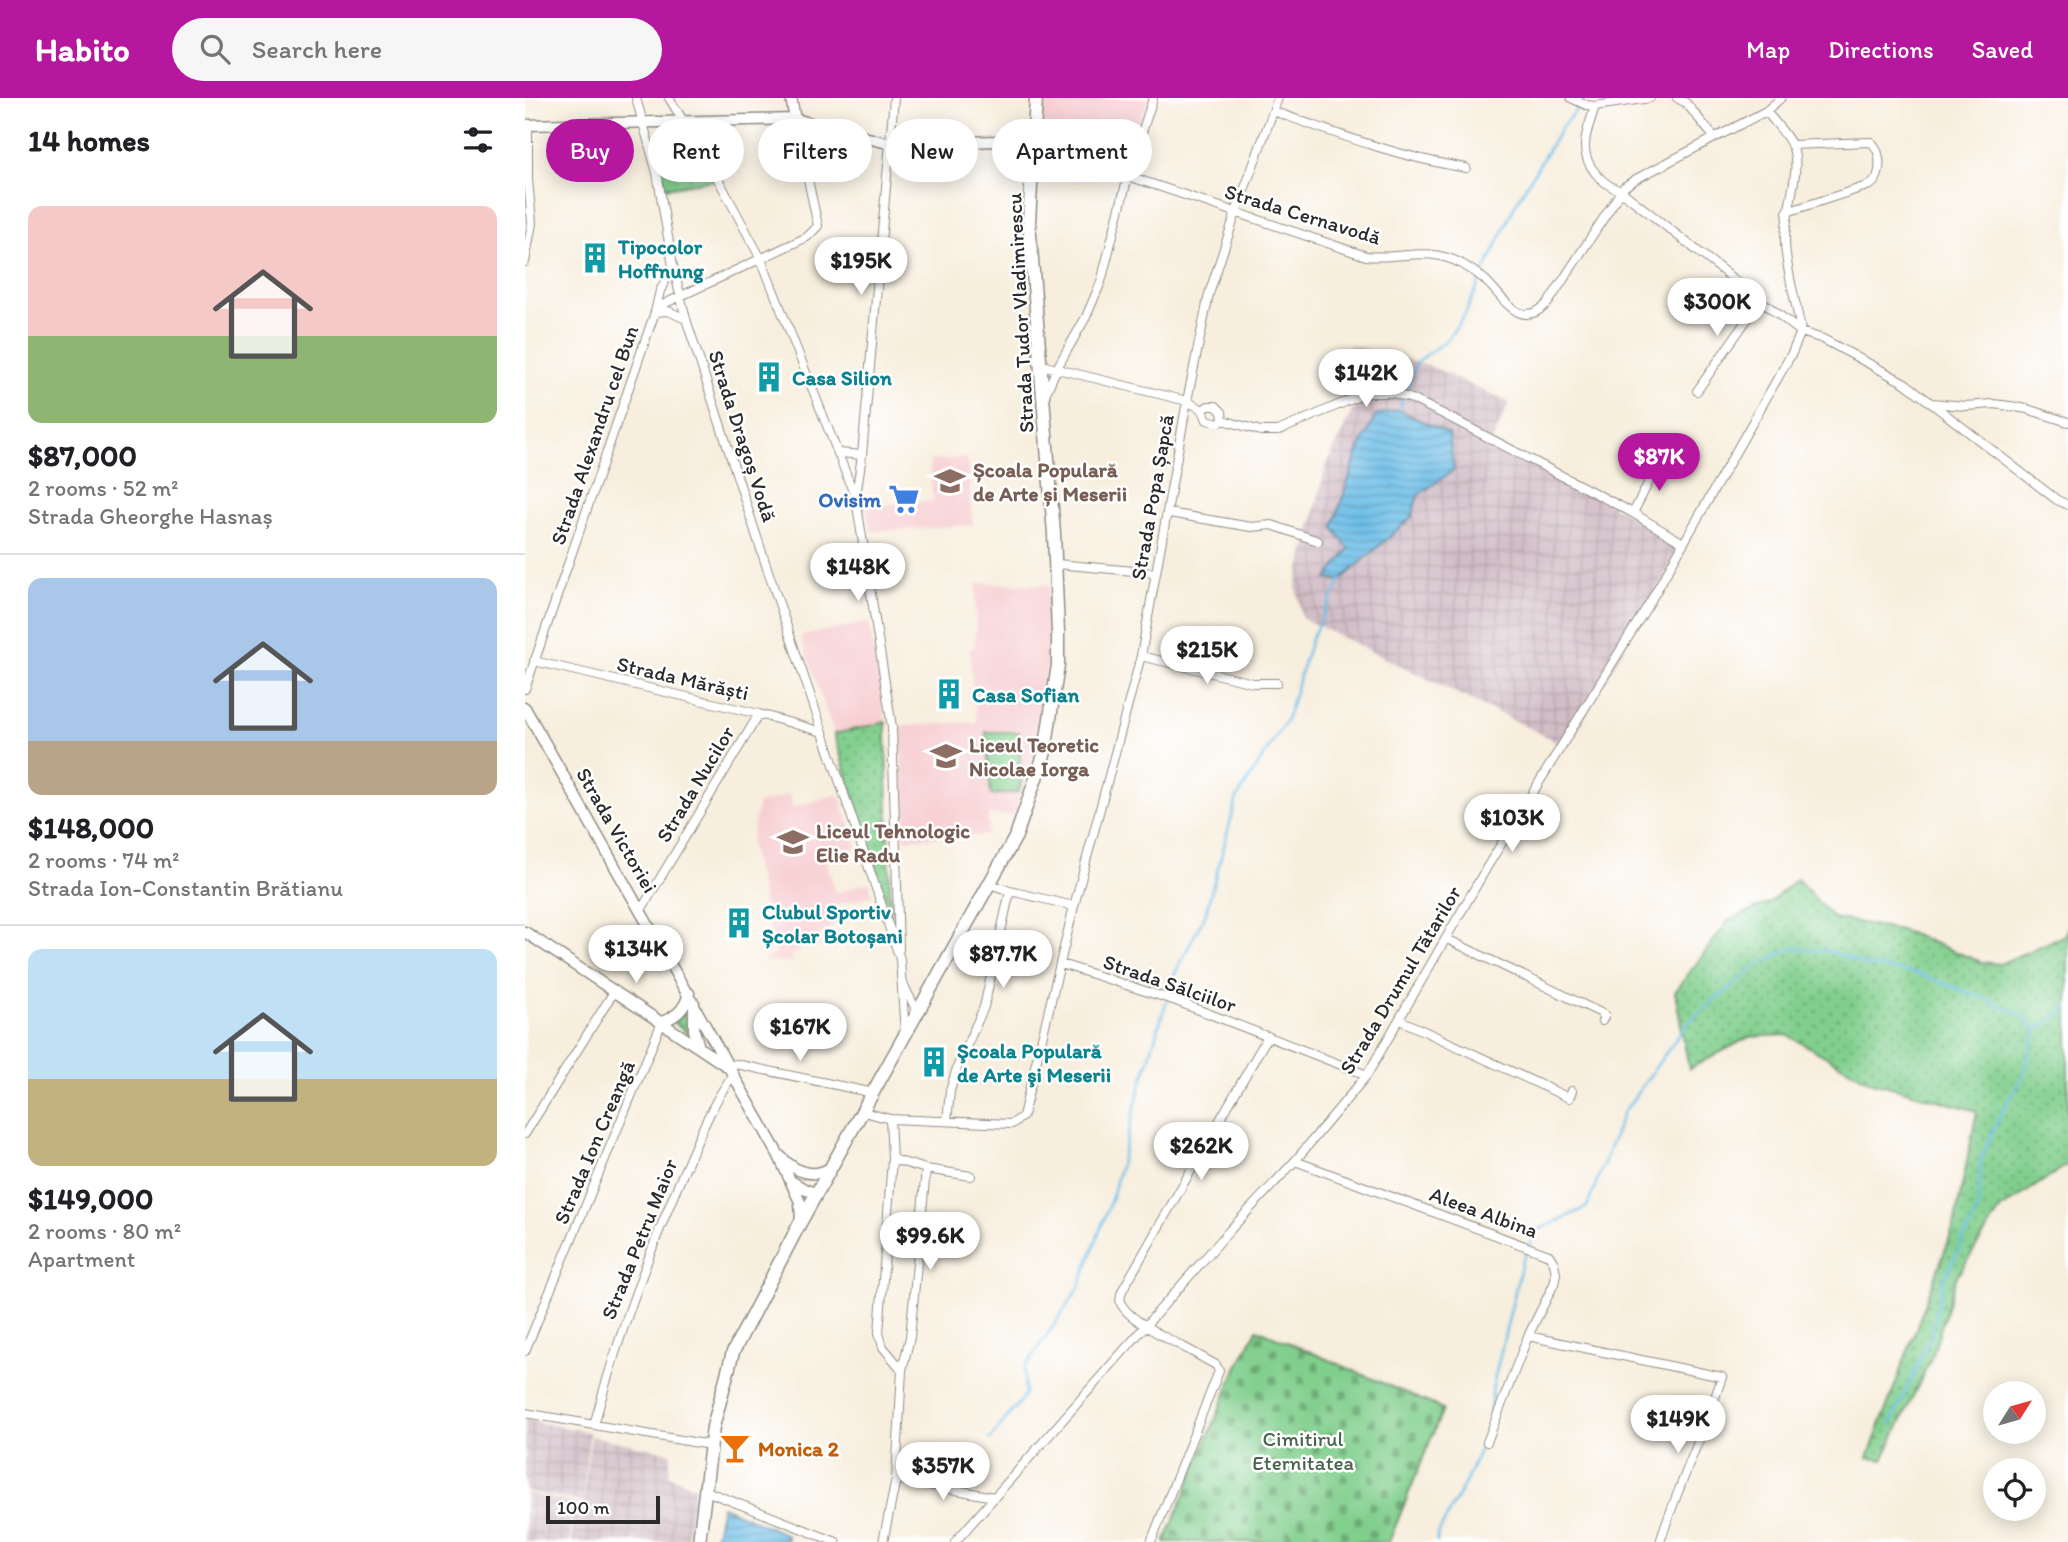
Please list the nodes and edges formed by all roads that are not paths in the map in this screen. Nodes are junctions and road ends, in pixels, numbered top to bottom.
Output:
1 (636, 98) edge
2 (669, 98) edge
3 (791, 98) edge
4 (894, 98) edge
5 (1036, 98) edge
6 (1153, 98) edge
7 (1278, 98) edge
8 (1650, 98) edge
9 (1677, 98) edge
10 (1781, 98) edge
11 (1582, 103) edge
12 (1766, 110) junction
13 (1273, 111) junction
14 (683, 119) edge
15 (795, 119) edge
16 (893, 119) edge
17 (1034, 119) edge
18 (1146, 119) edge
19 (643, 123) junction
20 (648, 123) edge
21 (527, 125) edge
22 (1714, 137) junction
23 (1791, 145) junction
24 (1466, 168) dead end
25 (526, 180) edge
26 (720, 182) edge
27 (809, 182) edge
28 (887, 182) edge
29 (1031, 182) edge
30 (1126, 182) edge
31 (1146, 182) edge
32 (1621, 191) junction
33 (1236, 212) junction
34 (1787, 212) junction
35 (761, 258) junction
36 (525, 262) edge
37 (673, 266) junction
38 (680, 296) junction
39 (1760, 301) junction
40 (655, 312) junction
41 (686, 319) junction
42 (1801, 332) junction
43 (1041, 365) junction
44 (1057, 368) junction
45 (1697, 391) dead end
46 (1044, 397) junction
47 (1187, 401) junction
48 (1931, 403) junction
49 (1203, 410) junction
50 (1223, 420) junction
51 (2068, 422) edge
52 (839, 453) junction
53 (862, 455) junction
54 (1660, 460) dead end
55 (856, 499) junction
56 (2068, 505) edge
57 (1168, 513) junction
58 (1633, 513) junction
59 (1318, 541) dead end
60 (1683, 543) junction
61 (1057, 564) junction
62 (1156, 573) junction
63 (1141, 656) junction
64 (534, 661) junction
65 (1277, 683) dead end
66 (525, 689) edge
67 (525, 708) edge
68 (759, 713) junction
69 (823, 732) junction
70 (990, 884) junction
71 (1010, 891) junction
72 (1074, 906) junction
73 (641, 910) junction
74 (525, 932) edge
75 (1447, 939) junction
76 (899, 959) junction
77 (1061, 964) junction
78 (902, 982) junction
79 (615, 990) junction
80 (692, 998) junction
81 (918, 1013) junction
82 (1400, 1020) junction
83 (1602, 1021) dead end
84 (662, 1023) junction
85 (905, 1036) junction
86 (1268, 1036) junction
87 (699, 1046) junction
88 (731, 1070) junction
89 (1367, 1075) junction
90 (1572, 1091) dead end
91 (874, 1093) junction
92 (864, 1112) junction
93 (890, 1119) junction
94 (947, 1121) junction
95 (525, 1134) edge
96 (778, 1154) junction
97 (892, 1159) junction
98 (1295, 1161) junction
99 (835, 1165) junction
100 (926, 1169) junction
101 (803, 1173) junction
102 (971, 1176) dead end
103 (791, 1181) junction
104 (817, 1193) junction
105 (800, 1223) junction
106 (1147, 1326) junction
107 (1528, 1336) junction
108 (525, 1351) edge
109 (902, 1370) junction
110 (525, 1413) edge
111 (594, 1425) junction
112 (1487, 1442) dead end
113 (710, 1445) junction
114 (896, 1479) junction
115 (706, 1492) junction
116 (995, 1497) junction
117 (699, 1542) edge
118 (836, 1542) edge
119 (883, 1542) edge
120 (955, 1542) edge
121 (1151, 1542) edge
122 (1660, 1542) edge

1 - 19 street, Strada Dragoș Vodă
2 - 14 street
3 - 15 main road
4 - 16 street
5 - 17 main road, Strada Tudor Vladimirescu
6 - 18 street
7 - 13 street, Strada Popa Șapcă
8 - 11 street
9 - 22 street
10 - 12 street, Strada Cernavodă
11 - 32 street
12 - 22 street, Strada Cernavodă
12 - 23 street
13 - 24 street
13 - 33 street, Strada Popa Șapcă
19 - 20 main road
19 - 21 main road
19 - 37 street, Strada Dragoș Vodă
21 - 25 street
22 - 32 street, Strada Cernavodă
23 - 34 street
23 - 34 street
25 - 36 street
26 - 35 street
27 - 35 street, Strada Alexandru cel Bun
28 - 53 street
29 - 43 main road, Strada Tudor Vladimirescu
30 - 44 street
31 - 33 street, Strada Cernavodă
32 - 33 street, Strada Cernavodă
32 - 39 street
33 - 47 street, Strada Popa Șapcă
34 - 42 street
35 - 38 street, Strada Alexandru cel Bun
35 - 52 street
37 - 38 street, Strada Dragoș Vodă
37 - 40 street, Strada Alexandru cel Bun
38 - 40 street, Strada Alexandru cel Bun
38 - 41 street, Strada Dragoș Vodă
39 - 42 street
39 - 45 street
40 - 41 street, Strada Alexandru cel Bun
40 - 64 street, Strada Alexandru cel Bun
41 - 69 street, Strada Dragoș Vodă
42 - 48 street
42 - 60 street, Strada Drumul Tătarilor
43 - 44 street
43 - 46 main road, Strada Tudor Vladimirescu
44 - 46 street
44 - 47 street
46 - 61 main road, Strada Tudor Vladimirescu
47 - 49 street
47 - 57 street, Strada Popa Șapcă
48 - 51 street
48 - 56 street
49 - 50 street
49 - 50 street
50 - 58 street
52 - 53 street
52 - 55 street
53 - 55 street
54 - 58 street
55 - 76 street
57 - 59 street
57 - 62 street, Strada Popa Șapcă
58 - 60 street
60 - 75 street, Strada Drumul Tătarilor
61 - 62 street
61 - 70 main road, Strada Tudor Vladimirescu
62 - 63 street, Strada Popa Șapcă
63 - 65 street
63 - 72 street, Strada Popa Șapcă
64 - 66 street, Strada Alexandru cel Bun
64 - 68 street, Strada Mărăști
67 - 73 main road, Strada Victoriei
68 - 69 street, Strada Mărăști
68 - 73 street, Strada Nucilor
69 - 76 street, Strada Dragoș Vodă
70 - 71 street
70 - 81 main road, Strada Tudor Vladimirescu
71 - 72 street
71 - 94 street
72 - 77 street, Strada Popa Șapcă
73 - 80 main road, Strada Victoriei
74 - 79 main road
75 - 82 street, Strada Drumul Tătarilor
75 - 83 street
76 - 78 street, Strada Dragoș Vodă
77 - 86 street, Strada Sălciilor
77 - 94 street, Strada Popa Șapcă
78 - 81 street
78 - 85 street, Strada Dragoș Vodă
79 - 84 main road
79 - 95 street
80 - 84 main road
80 - 87 main road
80 - 88 main road, Strada Victoriei
81 - 85 main road, Strada Tudor Vladimirescu
82 - 89 street, Strada Drumul Tătarilor
82 - 90 street
84 - 87 main road
84 - 108 street, Strada Ion Creangă
85 - 91 main road, Strada Tudor Vladimirescu
86 - 89 street, Strada Sălciilor
86 - 106 street
87 - 88 main road
88 - 91 street
88 - 96 main road, Strada Victoriei
88 - 111 street, Strada Petru Maior
89 - 98 street, Strada Drumul Tătarilor
91 - 92 main road, Strada Tudor Vladimirescu
92 - 93 street, Strada Popa Șapcă
92 - 99 main road, Strada Tudor Vladimirescu
93 - 94 street, Strada Popa Șapcă
93 - 97 street
96 - 101 main road, Strada Victoriei
96 - 103 main road, Strada Victoriei
97 - 100 street
97 - 109 street
98 - 106 street, Strada Drumul Tătarilor
98 - 107 street, Aleea Albina
99 - 101 main road
99 - 104 main road, Strada Tudor Vladimirescu
100 - 102 street
100 - 109 street
101 - 104 main road, Strada Victoriei
103 - 104 main road
103 - 105 main road, Strada Victoriei
104 - 105 main road, Strada Tudor Vladimirescu
105 - 113 main road, Strada Tudor Vladimirescu
106 - 116 street, Strada Drumul Tătarilor
106 - 121 street
107 - 112 street, Aleea Albina
107 - 122 street
109 - 114 street
110 - 111 street
111 - 113 street
113 - 115 main road, Strada Tudor Vladimirescu
114 - 116 street
114 - 119 street
115 - 117 main road, Strada Tudor Vladimirescu
115 - 118 street
116 - 120 street, Strada Drumul Tătarilor

